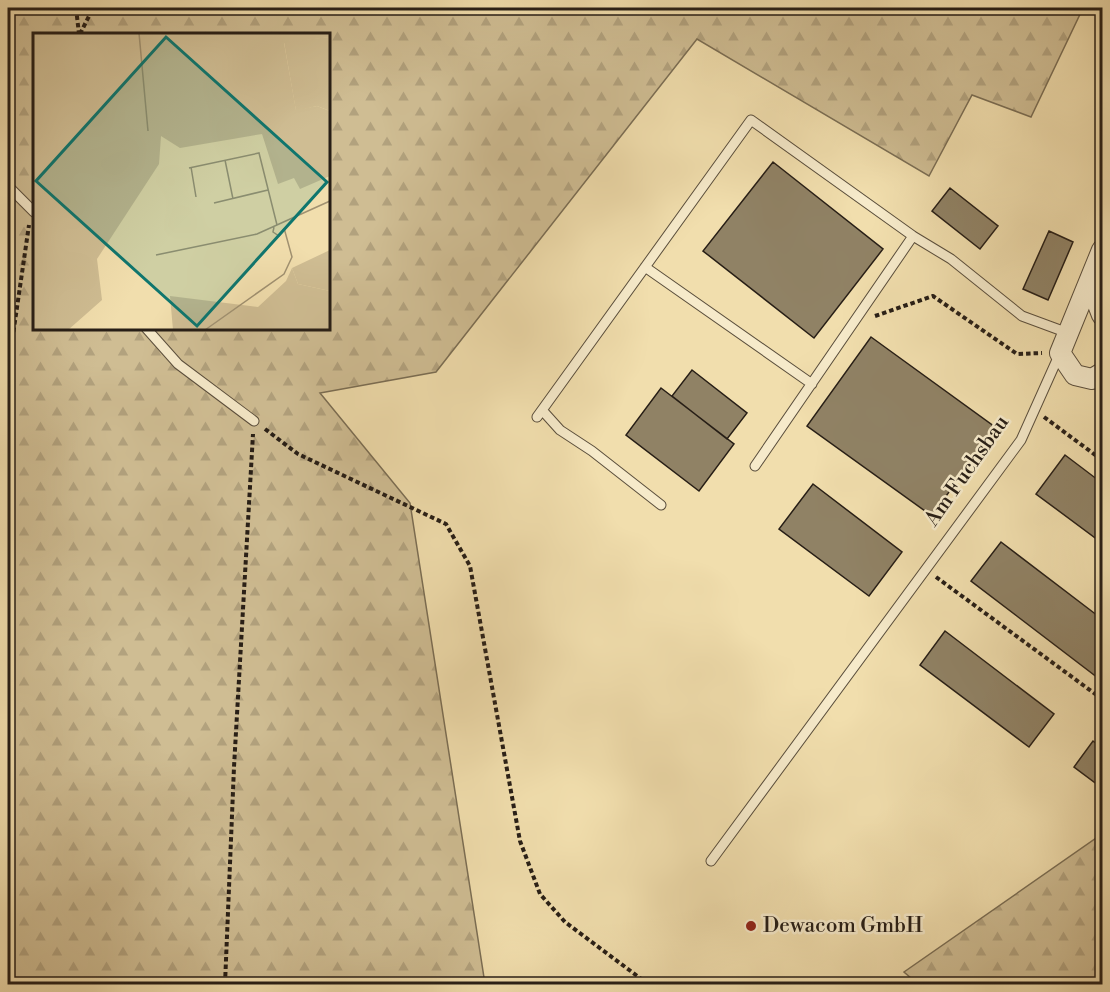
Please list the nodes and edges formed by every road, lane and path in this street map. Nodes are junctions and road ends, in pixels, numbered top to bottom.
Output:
1 (76, 8) edge
2 (93, 8) edge
3 (80, 33) edge
4 (80, 33) edge
5 (8, 186) edge
6 (33, 210) edge
7 (913, 236) junction
8 (1102, 250) edge
9 (645, 267) junction
10 (1089, 284) junction
11 (1102, 315) edge
12 (855, 323) junction
13 (148, 330) edge
14 (1068, 333) junction
15 (1060, 353) junction
16 (8, 369) edge
17 (1102, 374) edge
18 (812, 384) junction
19 (1036, 411) junction
20 (254, 421) junction
21 (1102, 460) edge
22 (755, 466) dead end
23 (661, 505) dead end
24 (926, 569) junction
25 (1102, 699) edge
26 (711, 861) dead end
27 (225, 984) edge
28 (648, 984) edge

1 - 3 path
2 - 4 path
5 - 6 lane
6 - 16 path
7 - 9 lane
7 - 12 lane
7 - 14 lane
8 - 10 street, Am Fuchsbau
9 - 18 lane
9 - 23 lane
10 - 11 street
10 - 14 street, Am Fuchsbau
12 - 15 path
12 - 18 lane
13 - 20 lane
14 - 15 street, Am Fuchsbau
15 - 17 street
15 - 19 lane, Am Fuchsbau
18 - 22 lane
19 - 21 path
19 - 24 lane, Am Fuchsbau
20 - 27 path
20 - 28 path
24 - 25 path
24 - 26 lane, Am Fuchsbau

